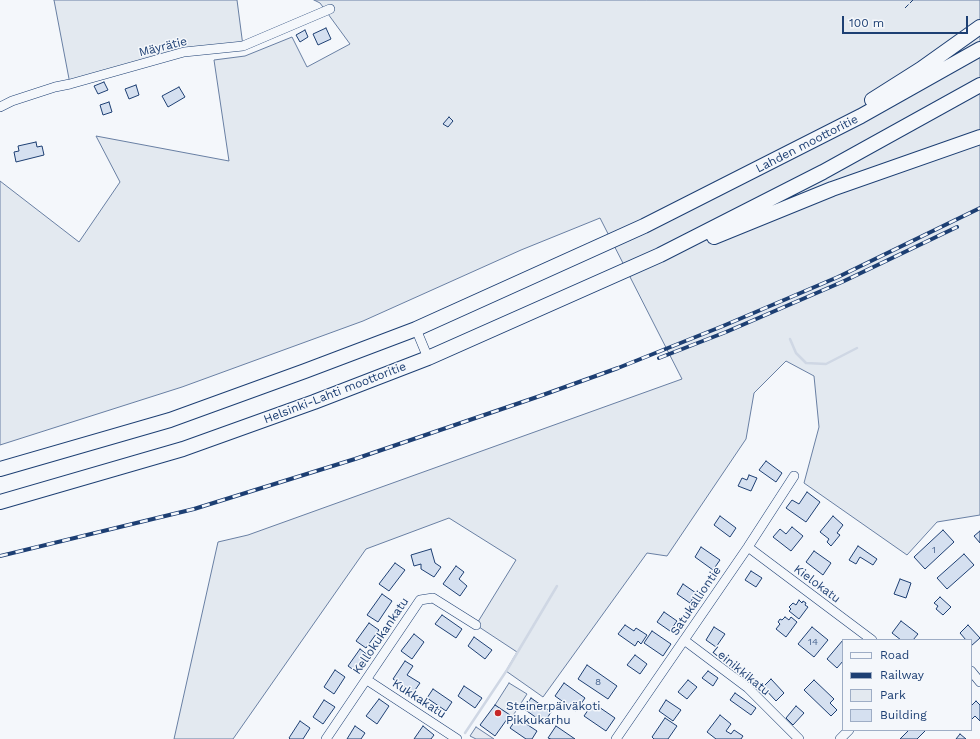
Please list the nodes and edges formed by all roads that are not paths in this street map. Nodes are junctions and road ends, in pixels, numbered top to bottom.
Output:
1 (330, 9) dead end
2 (980, 27) edge
3 (980, 49) edge
4 (980, 85) edge
5 (0, 107) edge
6 (980, 137) edge
7 (779, 158) junction
8 (660, 255) junction
9 (416, 329) junction
10 (428, 358) junction
11 (0, 469) edge
12 (794, 476) dead end
13 (0, 502) edge
14 (748, 546) junction
15 (476, 625) dead end
16 (871, 639) edge
17 (684, 640) junction
18 (972, 672) edge
19 (367, 680) junction
20 (980, 682) edge
21 (848, 731) edge
22 (455, 738) edge
23 (326, 739) edge
24 (616, 739) edge
25 (799, 739) edge
26 (840, 739) edge

1 - 5 street, Mäyrätie
2 - 7 highway
3 - 7 highway, Lahden moottoritie
4 - 8 highway
6 - 8 highway
7 - 9 highway, Lahden moottoritie
8 - 10 highway, Helsinki-Lahti moottoritie
9 - 10 street
9 - 11 highway
10 - 13 highway, Helsinki-Lahti moottoritie
12 - 14 street, Satukalliontie
14 - 16 street, Kielokatu
14 - 17 street, Satukalliontie
15 - 19 street, Kellokukankatu
17 - 24 street, Satukalliontie
17 - 25 street, Leinikkikatu
18 - 20 street
19 - 22 street, Kukkakatu
19 - 23 street, Kellokukankatu
21 - 26 street

